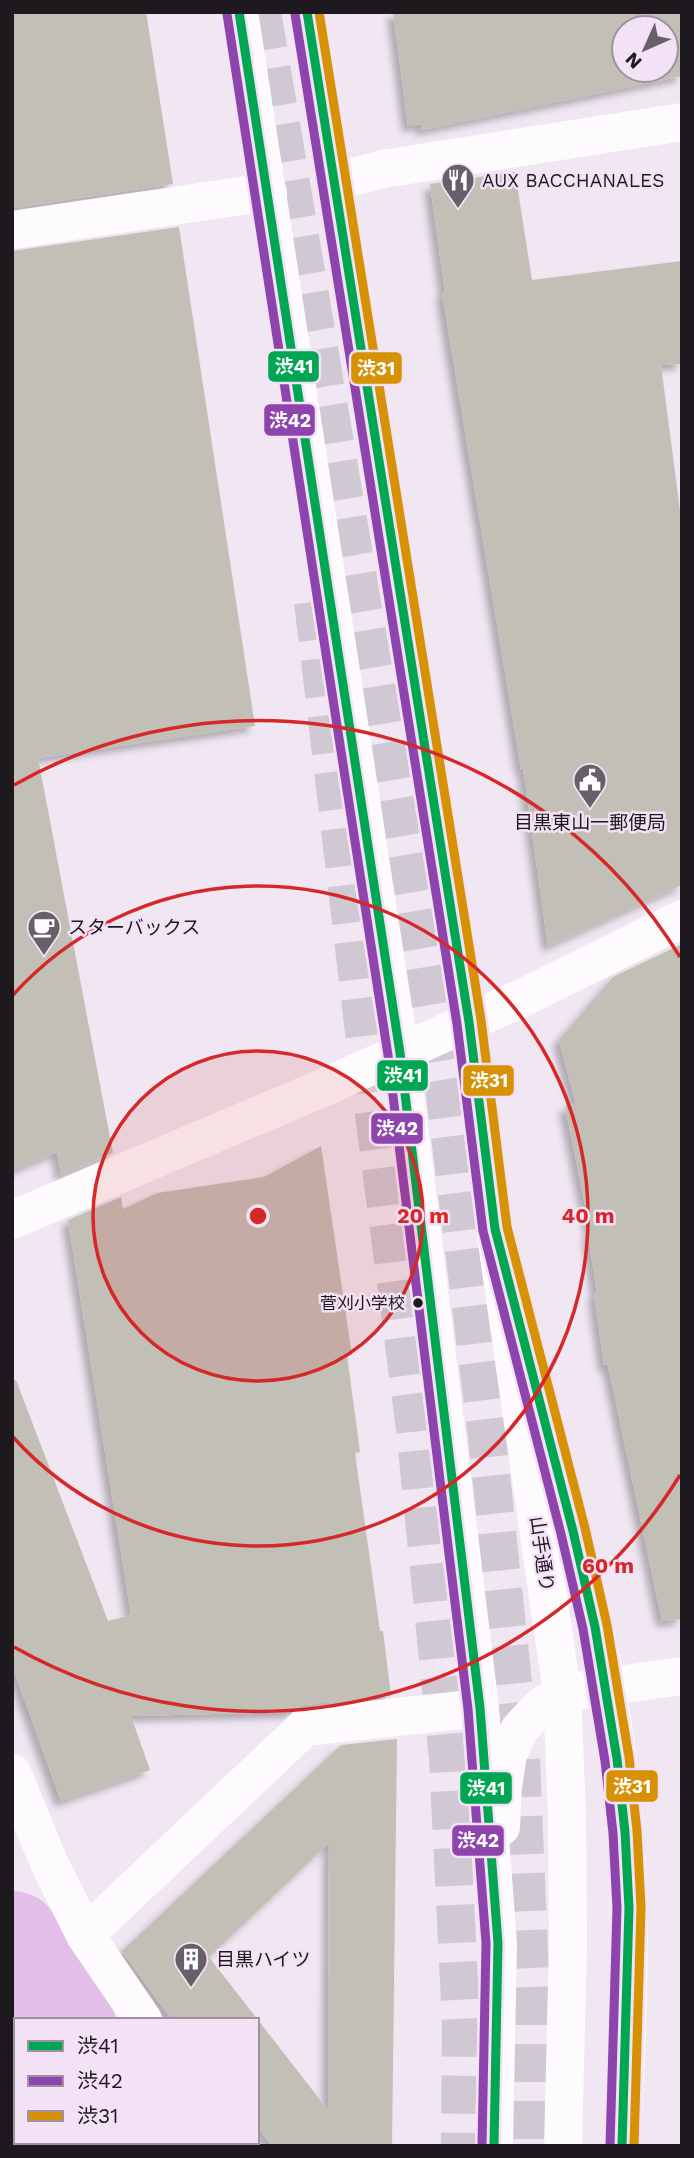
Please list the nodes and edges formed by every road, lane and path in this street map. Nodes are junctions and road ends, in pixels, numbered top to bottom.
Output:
1 (239, 12) edge
2 (307, 12) edge
3 (682, 122) edge
4 (334, 182) junction
5 (268, 192) junction
6 (12, 230) edge
7 (682, 919) edge
8 (469, 1022) junction
9 (400, 1053) junction
10 (12, 1220) edge
11 (495, 1229) junction
12 (682, 1676) edge
13 (605, 1687) junction
14 (562, 1693) junction
15 (480, 1708) junction
16 (12, 1773) edge
17 (85, 1934) junction
18 (498, 1943) junction
19 (142, 2018) edge
20 (494, 2146) edge
21 (563, 2146) edge
22 (622, 2146) edge

1 - 5 main road
2 - 4 main road, 山手通り
3 - 4 main road
4 - 8 main road, 山手通り
5 - 6 main road
5 - 9 main road
7 - 8 main road
8 - 9 main road
8 - 11 main road, 山手通り
9 - 10 main road
9 - 15 main road
11 - 13 main road
11 - 14 main road, 山手通り
12 - 13 main road
13 - 14 main road
13 - 22 main road
14 - 18 main road
14 - 21 main road, 山手通り
15 - 17 main road
15 - 18 main road
16 - 17 main road
17 - 19 main road
18 - 20 main road

